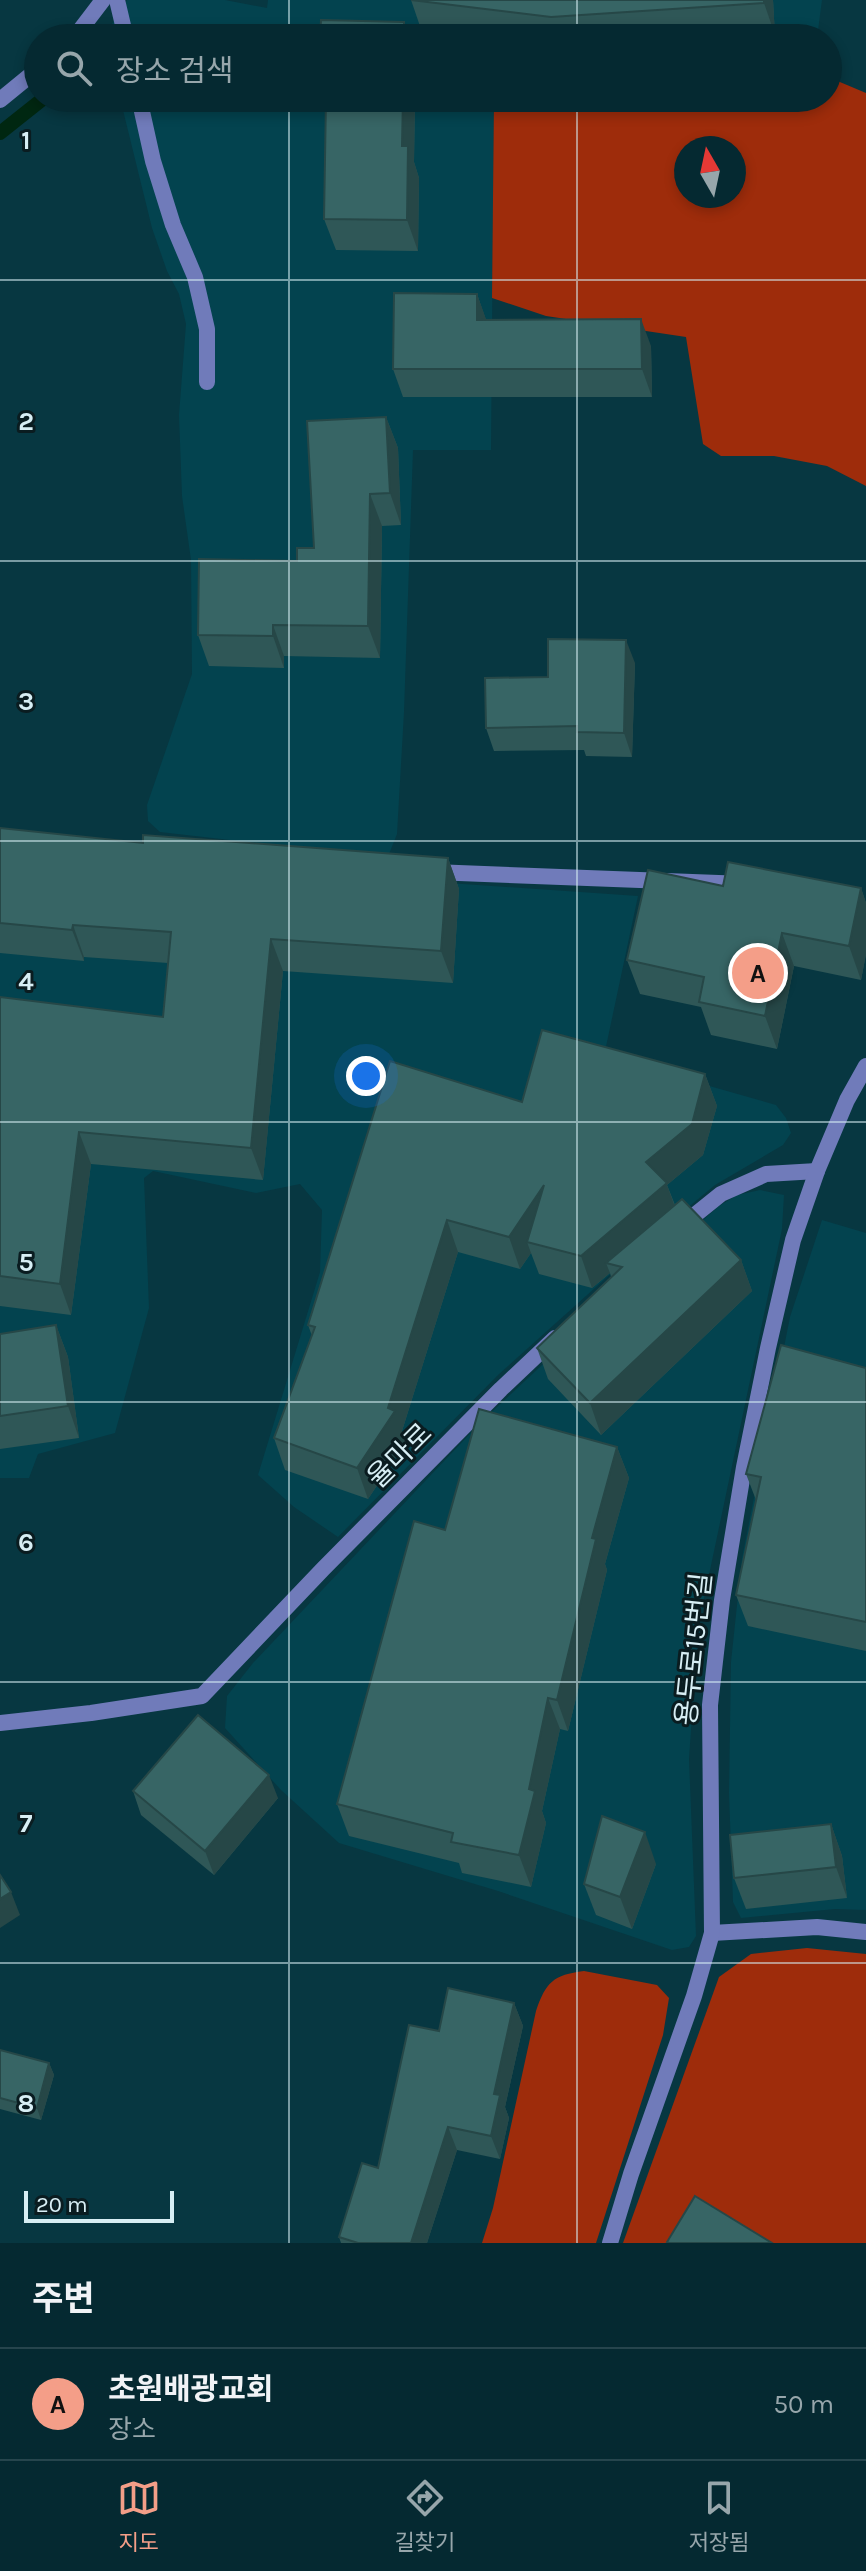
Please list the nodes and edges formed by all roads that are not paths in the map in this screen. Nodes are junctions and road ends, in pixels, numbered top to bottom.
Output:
1 (103, 0) edge
2 (117, 0) edge
3 (85, 24) edge
4 (123, 24) edge
5 (24, 80) edge
6 (0, 100) edge
7 (142, 112) edge
8 (207, 382) dead end
9 (411, 872) edge
10 (763, 885) edge
11 (866, 1066) edge
12 (817, 1171) junction
13 (664, 1241) edge
14 (565, 1329) edge
15 (0, 1723) edge
16 (866, 1932) edge
17 (712, 1933) junction
18 (610, 2243) edge

1 - 3 lane
2 - 4 lane
5 - 6 lane
7 - 8 lane
9 - 10 lane
11 - 12 lane, 용두로15번길
12 - 13 lane
12 - 17 lane, 용두로15번길
14 - 15 lane, 율마로
16 - 17 lane
17 - 18 lane, 용두로15번길

